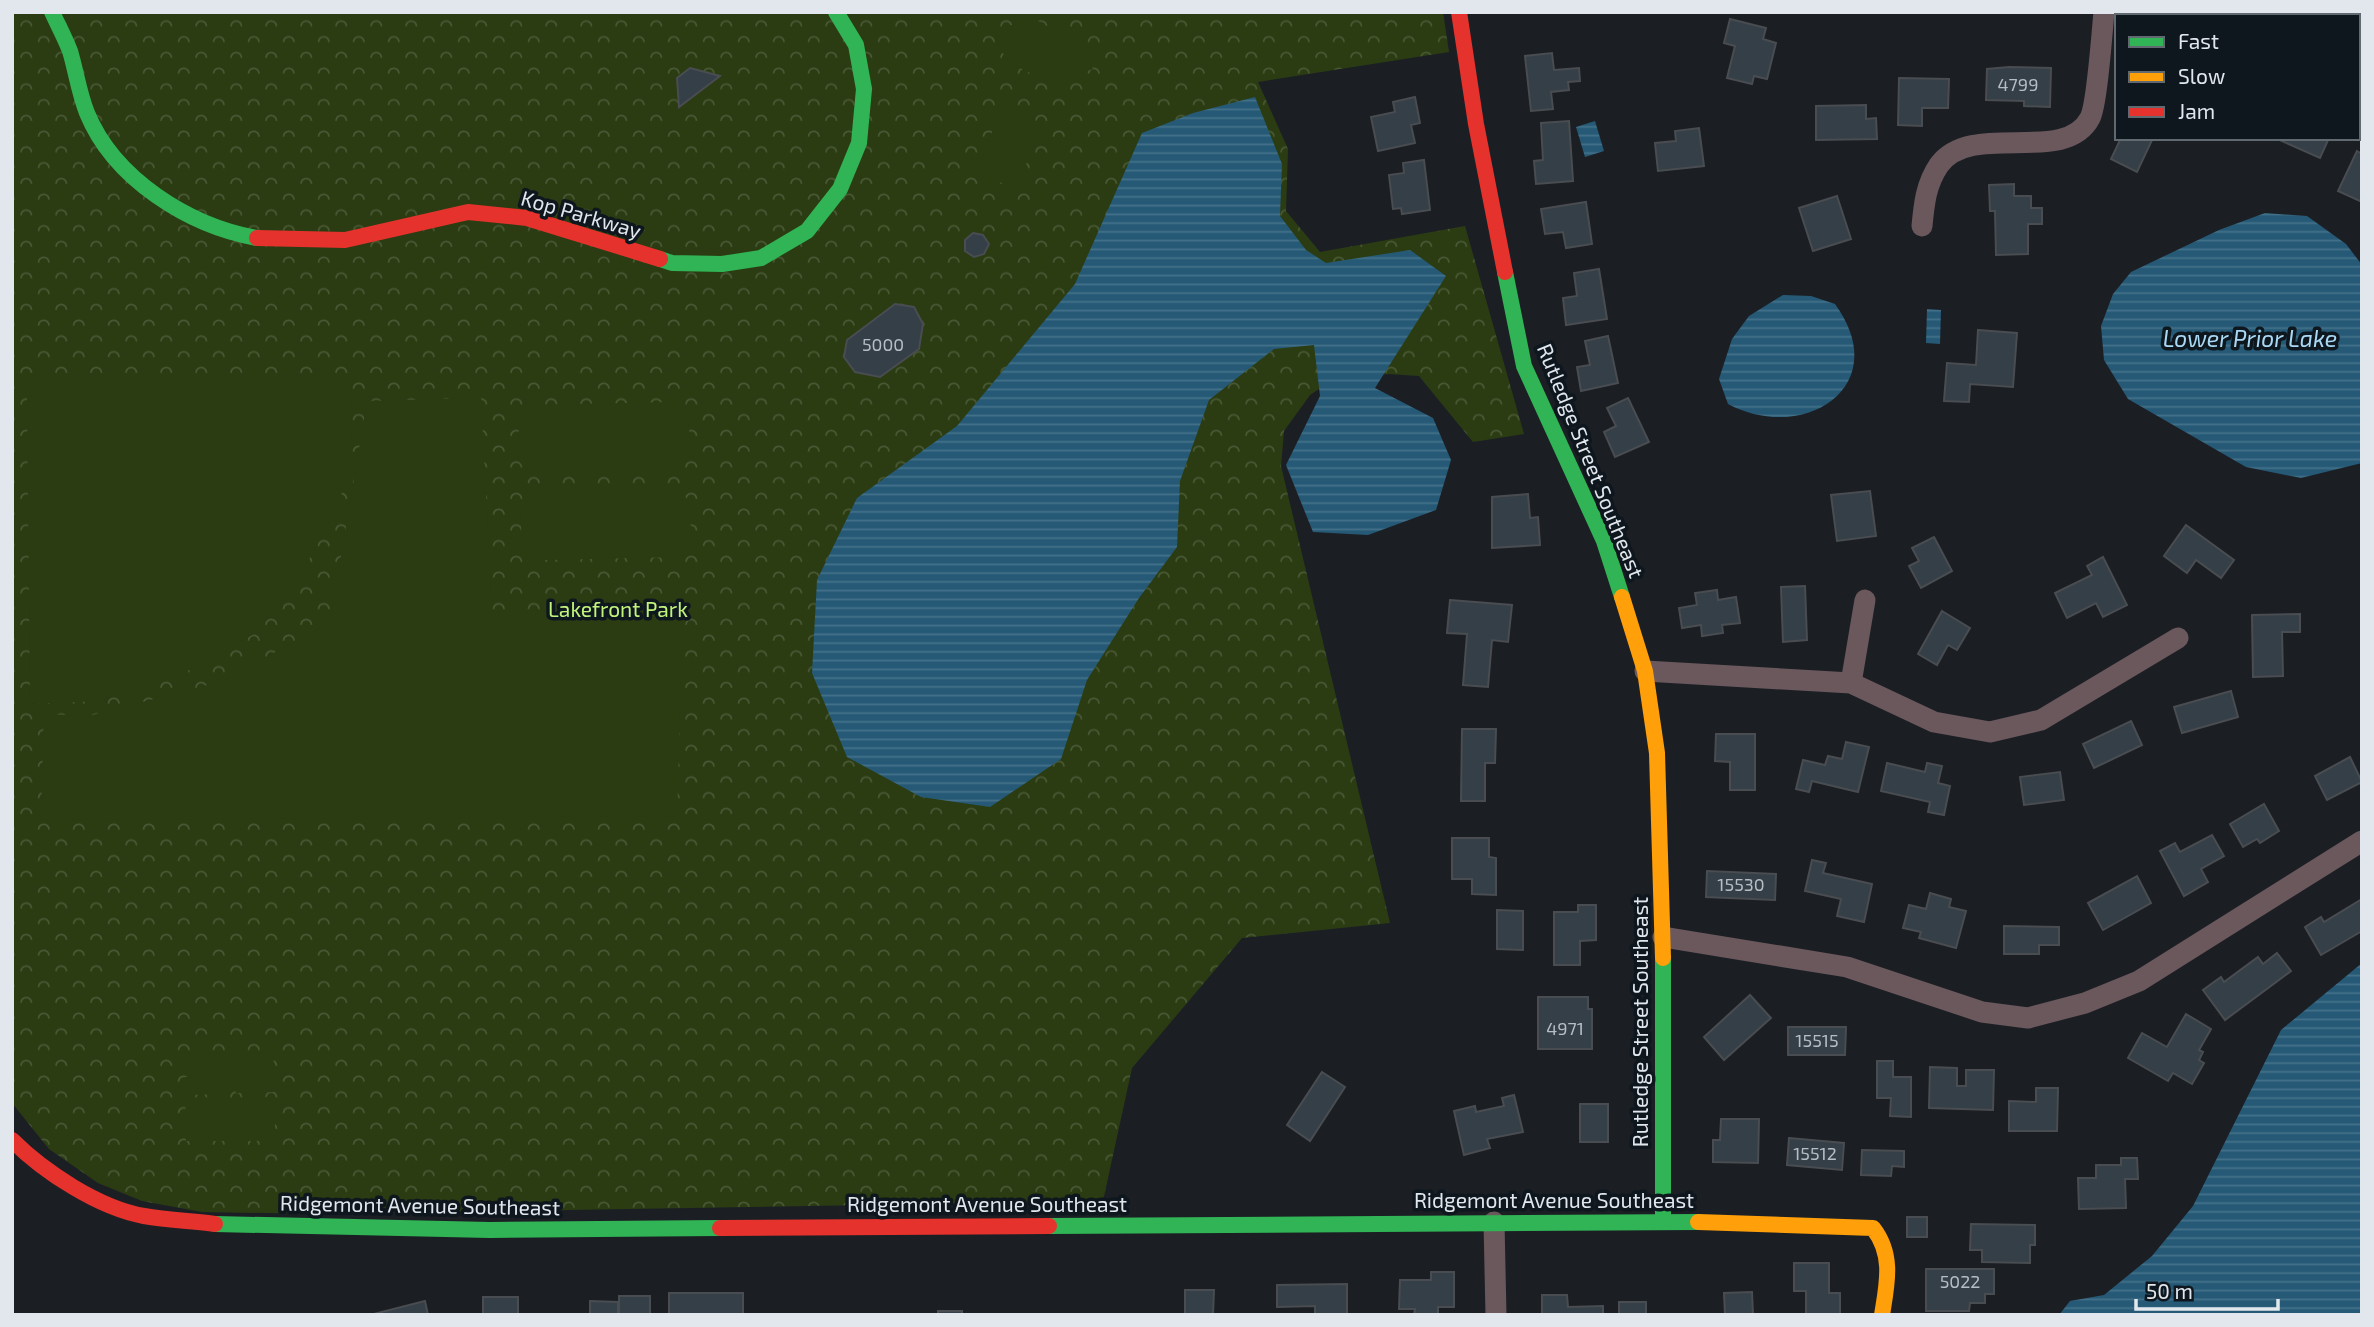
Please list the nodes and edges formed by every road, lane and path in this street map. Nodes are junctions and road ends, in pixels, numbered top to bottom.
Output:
1 (52, 12) edge
2 (836, 12) edge
3 (1459, 12) edge
4 (2104, 12) edge
5 (1922, 226) dead end
6 (1865, 600) dead end
7 (2178, 638) dead end
8 (1645, 671) junction
9 (1851, 683) junction
10 (2362, 841) edge
11 (1663, 937) junction
12 (12, 1140) edge
13 (1663, 1221) junction
14 (1494, 1222) junction
15 (1496, 1315) edge
16 (1882, 1315) edge

1 - 2 street, Kop Parkway
3 - 8 street, Rutledge Street Southeast
4 - 5 street
6 - 9 street
7 - 9 street
8 - 9 street
8 - 11 street, Rutledge Street Southeast
10 - 11 street
11 - 13 street, Rutledge Street Southeast
12 - 14 street, Ridgemont Avenue Southeast
13 - 14 street, Ridgemont Avenue Southeast
13 - 16 street, Ridgemont Avenue Southeast
14 - 15 street

